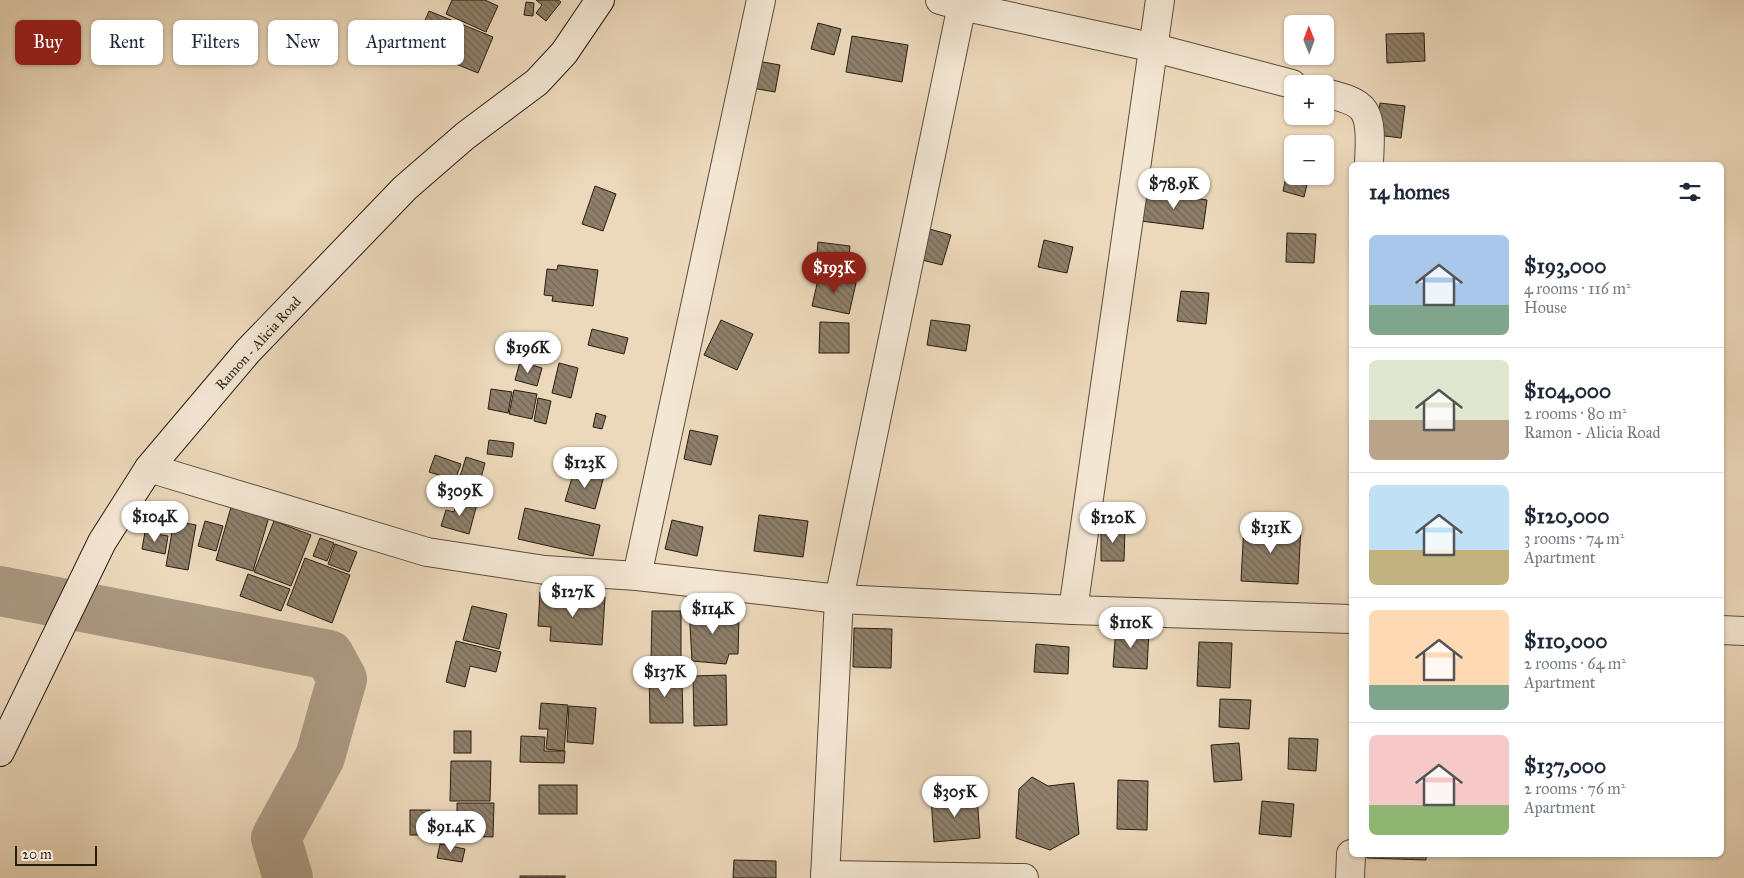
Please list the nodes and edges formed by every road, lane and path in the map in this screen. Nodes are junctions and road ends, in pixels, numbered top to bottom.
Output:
1 (600, 0) edge
2 (761, 0) edge
3 (1160, 0) edge
4 (955, 2) edge
5 (1155, 48) junction
6 (1284, 82) edge
7 (1334, 96) edge
8 (1369, 162) edge
9 (149, 468) junction
10 (637, 576) junction
11 (839, 599) junction
12 (1073, 610) junction
13 (1349, 619) edge
14 (1724, 630) edge
15 (1744, 631) edge
16 (0, 752) edge
17 (1351, 857) edge
18 (825, 876) edge
19 (1024, 878) edge
20 (1350, 878) edge

1 - 9 street, Ramon - Alicia Road
2 - 10 street
3 - 5 street
4 - 5 street
4 - 11 street
5 - 6 street
5 - 12 street
7 - 8 street
9 - 10 street
9 - 16 street, Ramon - Alicia Road
10 - 11 street
11 - 12 street
11 - 18 street
12 - 13 street
14 - 15 street
17 - 20 street
18 - 19 street

